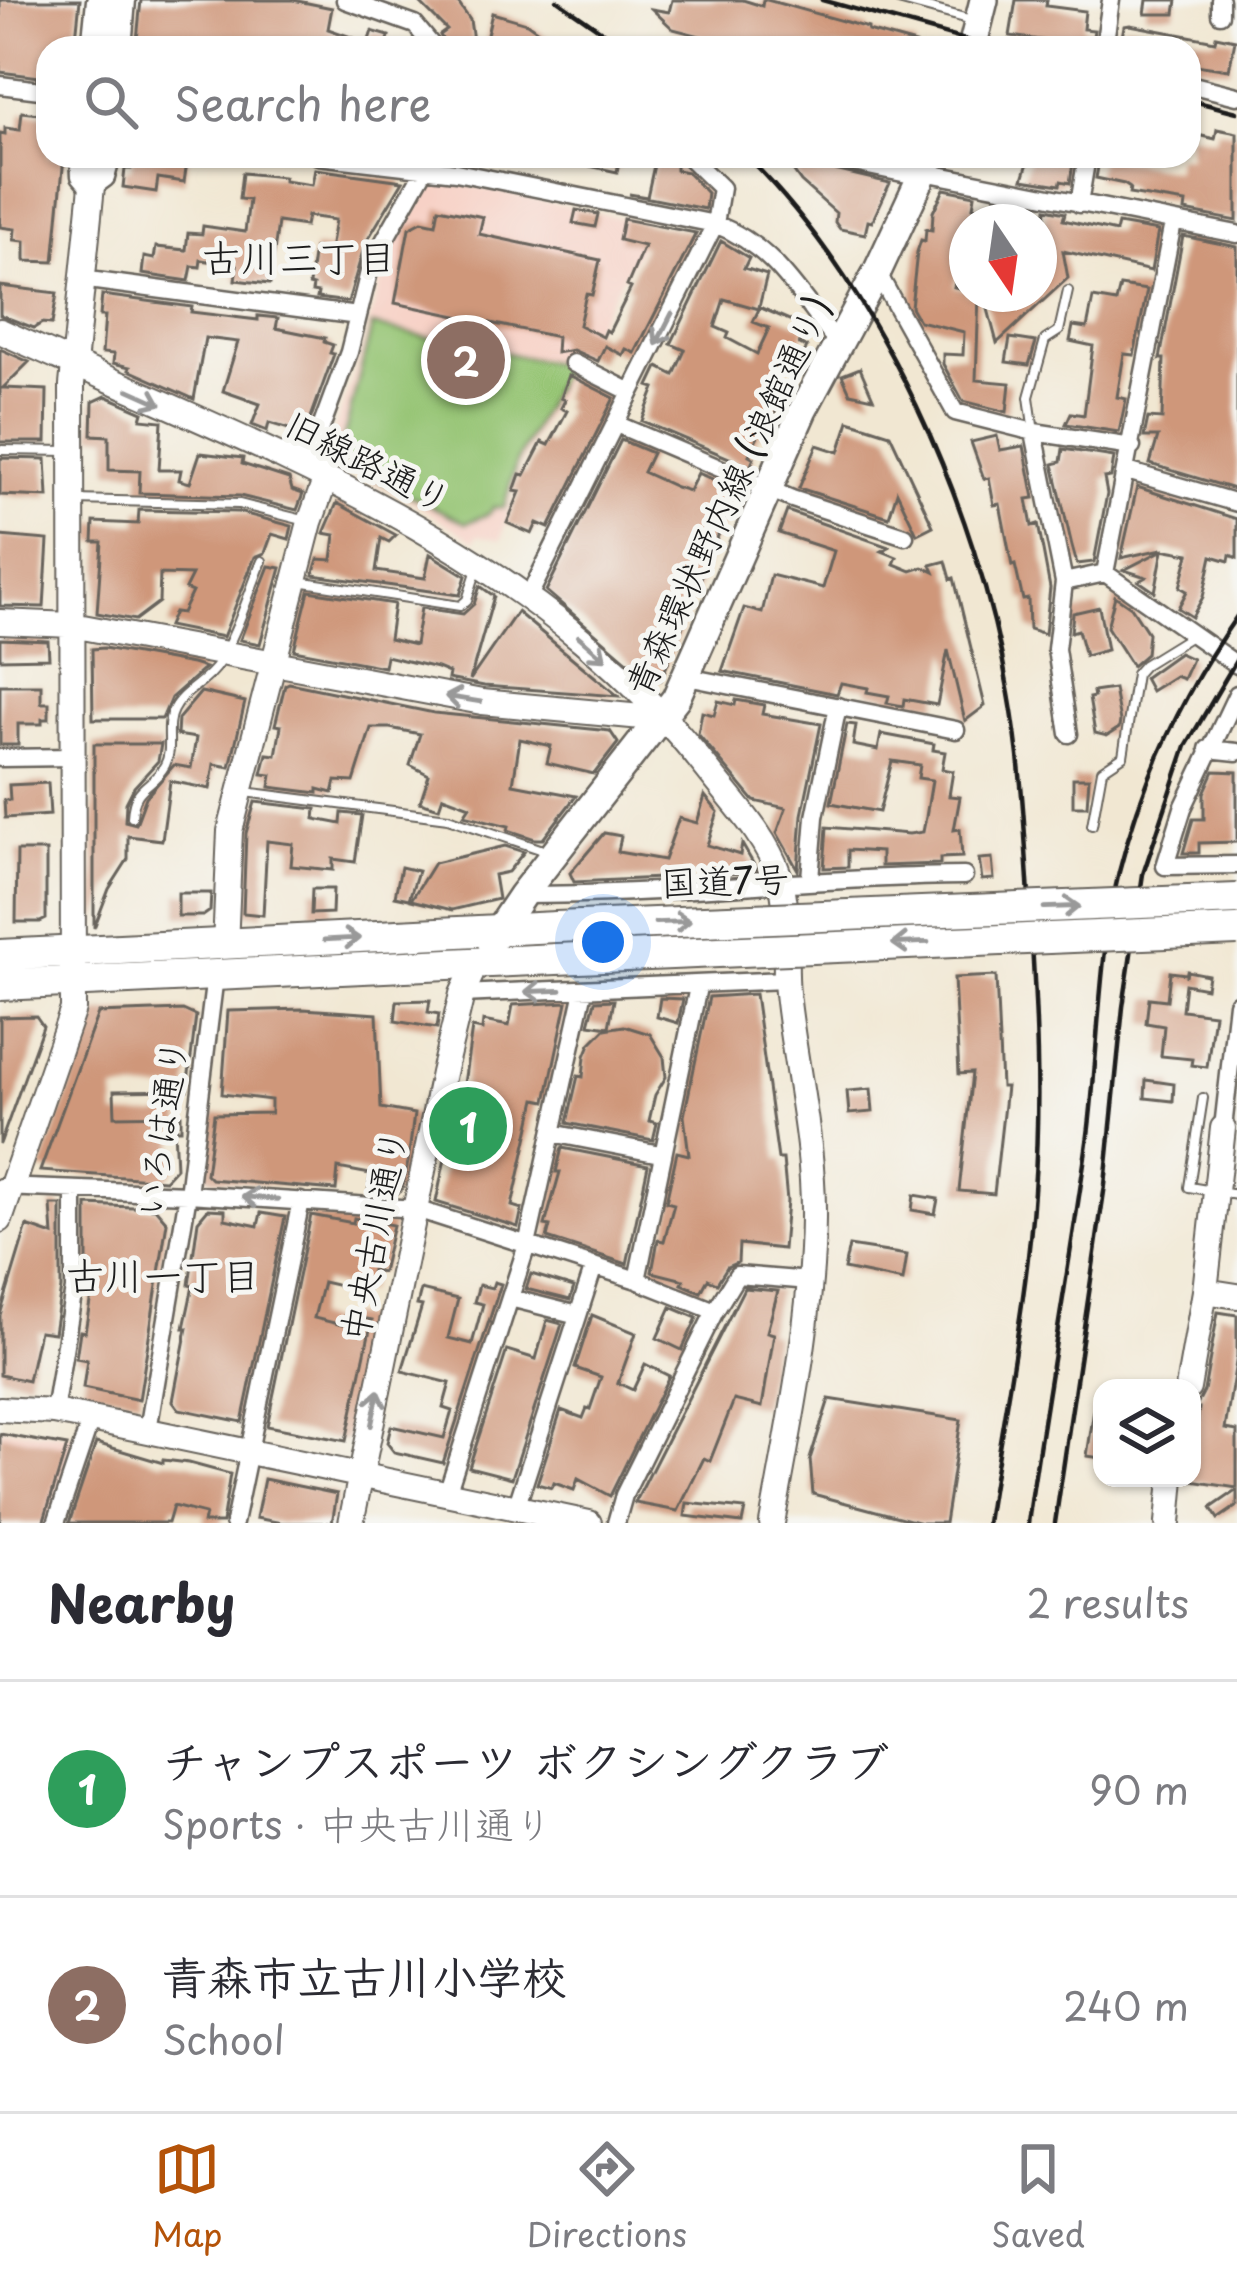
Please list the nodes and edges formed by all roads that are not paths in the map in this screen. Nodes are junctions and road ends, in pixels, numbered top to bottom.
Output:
1 (95, 0) edge
2 (112, 0) edge
3 (128, 0) edge
4 (345, 0) edge
5 (898, 0) edge
6 (1111, 0) edge
7 (978, 23) edge
8 (91, 36) edge
9 (109, 36) edge
10 (124, 36) edge
11 (424, 36) edge
12 (1105, 36) edge
13 (0, 86) edge
14 (1201, 87) edge
15 (36, 90) edge
16 (1237, 95) edge
17 (80, 168) edge
18 (94, 168) edge
19 (109, 168) edge
20 (426, 168) edge
21 (458, 168) edge
22 (701, 168) edge
23 (926, 168) edge
24 (1085, 168) edge
25 (92, 189) junction
26 (1079, 204) junction
27 (1173, 223) junction
28 (715, 224) junction
29 (1237, 234) edge
30 (877, 272) junction
31 (81, 279) junction
32 (1068, 290) dead end
33 (358, 316) junction
34 (0, 331) edge
35 (836, 342) junction
36 (573, 363) dead end
37 (74, 364) junction
38 (631, 392) junction
39 (616, 424) junction
40 (1034, 432) junction
41 (1132, 447) junction
42 (0, 450) edge
43 (71, 451) junction
44 (1127, 471) junction
45 (316, 473) junction
46 (766, 489) junction
47 (70, 500) junction
48 (1237, 503) edge
49 (310, 522) junction
50 (905, 536) dead end
51 (262, 561) dead end
52 (480, 562) junction
53 (1106, 573) junction
54 (296, 580) junction
55 (1064, 582) junction
56 (529, 596) junction
57 (0, 622) edge
58 (72, 625) junction
59 (1192, 635) junction
60 (223, 654) junction
61 (274, 664) junction
62 (1237, 665) edge
63 (688, 676) junction
64 (1237, 694) edge
65 (838, 706) junction
66 (663, 719) junction
67 (956, 730) dead end
68 (1069, 734) dead end
69 (1208, 749) junction
70 (1237, 752) edge
71 (73, 757) junction
72 (0, 758) edge
73 (239, 791) junction
74 (132, 817) dead end
75 (1092, 825) dead end
76 (553, 854) junction
77 (1237, 865) edge
78 (964, 876) dead end
79 (810, 879) junction
80 (782, 884) junction
81 (522, 895) junction
82 (1237, 899) edge
83 (1237, 929) edge
84 (497, 931) junction
85 (225, 946) junction
86 (0, 955) edge
87 (476, 964) junction
88 (74, 968) junction
89 (215, 976) junction
90 (786, 980) junction
91 (0, 985) edge
92 (698, 987) junction
93 (584, 990) junction
94 (462, 994) junction
95 (1237, 1003) edge
96 (1203, 1098) dead end
97 (1230, 1128) edge
98 (552, 1133) junction
99 (661, 1154) junction
100 (5, 1187) edge
101 (74, 1190) junction
102 (188, 1193) junction
103 (1227, 1193) edge
104 (301, 1201) junction
105 (416, 1209) junction
106 (0, 1220) edge
107 (527, 1245) junction
108 (594, 1266) junction
109 (637, 1280) junction
110 (810, 1281) junction
111 (1205, 1291) junction
112 (1237, 1296) edge
113 (510, 1298) junction
114 (715, 1311) junction
115 (578, 1316) junction
116 (1190, 1379) edge
117 (0, 1409) edge
118 (54, 1412) junction
119 (91, 1419) junction
120 (148, 1430) junction
121 (248, 1451) junction
122 (362, 1475) junction
123 (1171, 1487) edge
124 (447, 1493) junction
125 (516, 1508) junction
126 (56, 1523) edge
127 (234, 1523) edge
128 (352, 1523) edge
129 (589, 1523) edge
130 (616, 1523) edge
131 (772, 1523) edge
132 (1168, 1523) edge

1 - 8 street
2 - 9 street
3 - 10 street
4 - 11 street
5 - 7 lane
6 - 12 street
13 - 15 street
14 - 16 street
17 - 25 street
18 - 25 street
19 - 25 street
20 - 33 street
21 - 28 street
22 - 28 street
23 - 26 street
23 - 30 main road, 青森環状野内線 (浪館通り)
24 - 26 street
25 - 31 street
26 - 27 street
27 - 29 street
27 - 41 street
28 - 35 street
28 -> 38 street
30 - 35 main road, 青森環状野内線 (浪館通り)
30 - 40 street
31 - 33 street
31 - 37 street
32 - 40 lane
33 - 45 street
34 - 37 street, 旧線路通り
35 - 46 main road, 青森環状野内線 (浪館通り)
36 - 38 street
37 - 43 street
37 -> 45 street, 旧線路通り
38 - 39 street
39 - 46 street
39 - 56 street
40 - 41 street
40 - 55 street
41 - 44 street
42 - 43 lane
43 - 47 street
44 - 48 street
44 - 53 street
45 - 49 street
45 - 52 street, 旧線路通り
46 - 50 street
46 - 63 main road, 青森環状野内線 (浪館通り)
47 - 49 lane
47 - 58 street
49 - 54 street
51 - 60 lane
52 - 54 lane
52 - 56 street, 旧線路通り
53 - 55 street
53 - 59 street
54 - 61 street
55 - 68 street
56 -> 66 street, 旧線路通り
57 - 58 street
58 - 60 street
58 - 71 street
59 - 62 street
59 - 75 lane
60 - 61 street
60 - 74 lane
66 -> 61 street
61 - 73 street
63 - 65 street
63 - 66 main road, 青森環状野内線 (浪館通り)
64 - 69 street
65 - 67 street
65 - 79 street
66 - 76 main road, 青森環状野内線 (浪館通り)
66 - 80 street, 旧線路通り
69 - 70 street
69 - 77 street
71 - 72 street
71 - 88 street
73 - 76 lane
73 - 85 street
76 - 81 main road, 青森環状野内線 (浪館通り)
78 - 79 street
79 - 80 street
80 - 81 street
80 - 90 street
81 - 84 main road, 青森環状野内線 (浪館通り)
84 -> 82 highway, 国道7号, bridge
83 -> 87 highway, 国道7号, bridge
85 -> 84 highway, 国道7号
84 - 87 main road, 青森環状野内線 (浪館通り)
85 - 88 highway, 国道7号
86 - 88 highway, 国道7号
87 - 89 highway, 国道7号
87 - 94 street, 中央古川通り
88 - 89 highway, 国道7号
88 - 91 highway, 国道7号
88 - 100 street
89 - 102 street, いろは通り
90 - 92 street
90 - 110 street
92 - 93 street
92 - 99 street
93 -> 94 street
93 - 98 street
94 - 105 street, 中央古川通り
95 - 97 street
96 - 103 lane
97 - 103 street
98 - 99 street
98 - 107 street
99 - 109 street
100 - 101 street
100 - 106 street
101 - 102 street
101 - 118 street
104 -> 102 street
102 - 120 street, いろは通り
103 - 111 street
104 - 105 street
104 - 121 street
105 - 107 street
122 -> 105 street, 中央古川通り
107 - 108 street
107 - 113 street
108 - 109 street
108 - 115 street
109 - 114 street
110 - 114 street
110 - 131 street
111 - 112 street
111 - 116 street
113 - 115 street
113 - 124 street
114 - 130 street
115 - 125 street
117 - 118 street
118 - 119 street
119 - 120 street
119 - 126 street
120 - 121 street
121 - 122 street
121 - 127 street
122 - 124 street
122 - 128 street, 中央古川通り
123 - 132 street
124 - 125 street
125 - 129 street

